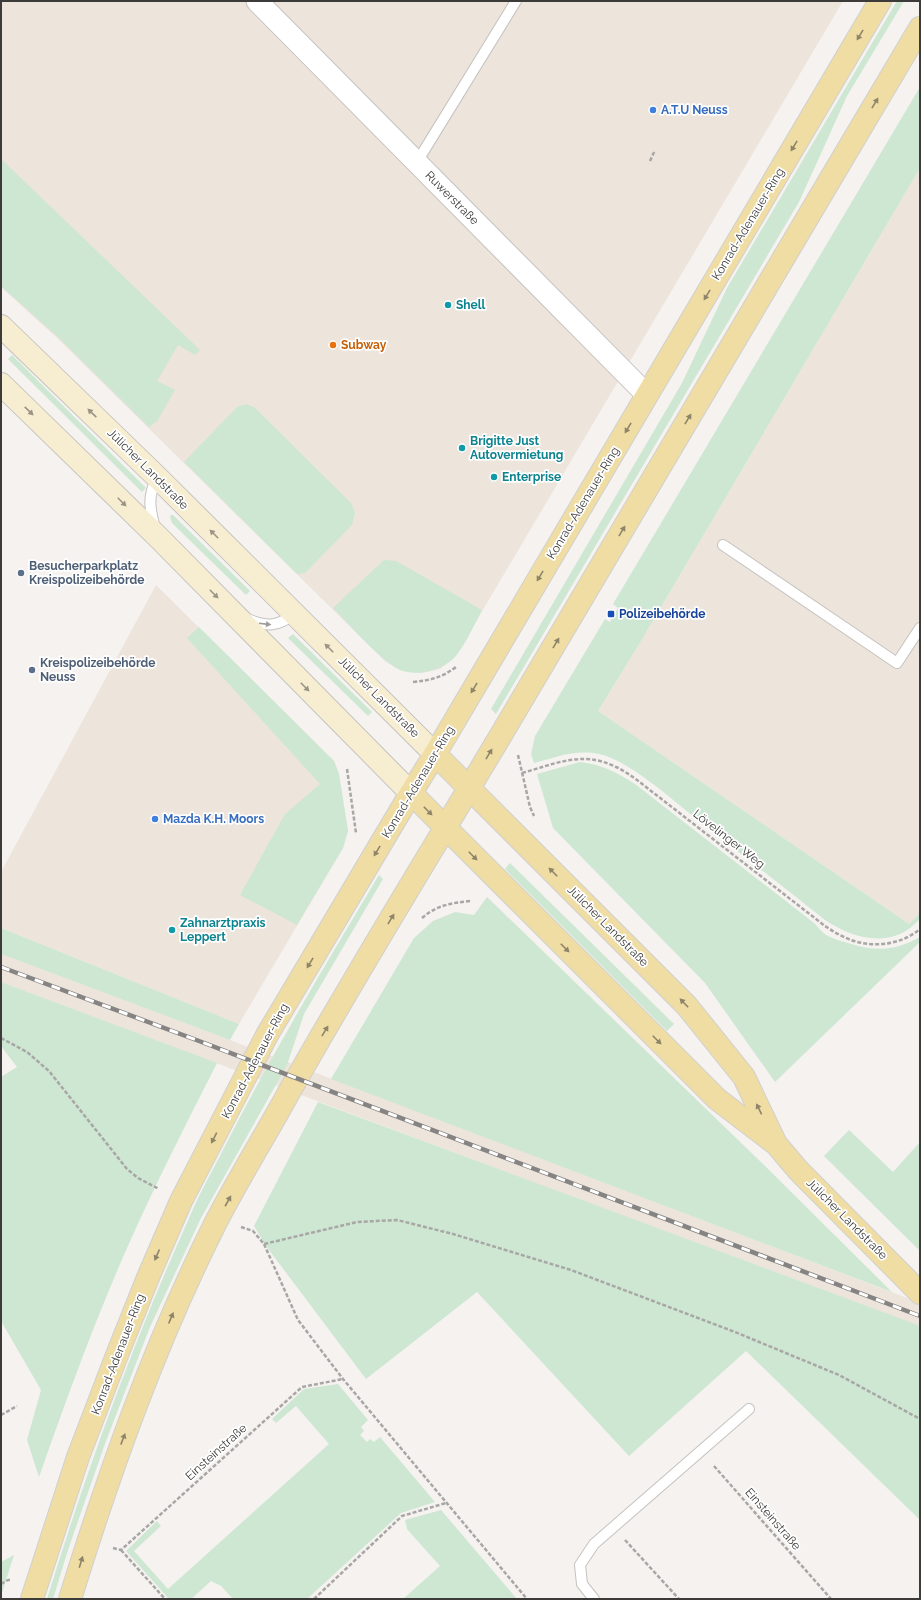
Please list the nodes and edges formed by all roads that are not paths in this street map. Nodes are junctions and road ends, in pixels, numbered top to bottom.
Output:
1 (257, 1) edge
2 (516, 1) edge
3 (880, 1) edge
4 (920, 28) edge
5 (417, 162) junction
6 (1, 326) edge
7 (1, 384) edge
8 (647, 395) junction
9 (157, 477) junction
10 (158, 538) junction
11 (723, 545) dead end
12 (295, 614) junction
13 (234, 615) junction
14 (920, 628) edge
15 (435, 754) junction
16 (470, 788) junction
17 (411, 793) junction
18 (445, 828) junction
19 (776, 1144) junction
20 (920, 1293) edge
21 (749, 1409) dead end
22 (32, 1599) edge
23 (70, 1599) edge
24 (594, 1599) edge

1 - 5 street, Ruwerstraße
2 - 5 lane
3 -> 8 main road, Konrad-Adenauer-Ring
16 -> 4 main road
5 - 8 street, Ruwerstraße
9 -> 6 main road, Jülicher Landstraße
7 -> 10 main road, Jülicher Landstraße
8 -> 15 main road, Konrad-Adenauer-Ring
9 - 10 lane
12 -> 9 main road, Jülicher Landstraße
10 -> 13 main road, Jülicher Landstraße
11 - 14 lane
13 -> 12 lane
15 -> 12 main road, Jülicher Landstraße
13 -> 17 main road, Jülicher Landstraße
15 - 16 main road, Jülicher Landstraße
15 - 17 main road, Konrad-Adenauer-Ring
16 - 18 main road
19 -> 16 main road, Jülicher Landstraße
17 -> 18 main road, Jülicher Landstraße
17 -> 22 main road, Konrad-Adenauer-Ring
18 -> 19 main road, Jülicher Landstraße
23 -> 18 main road
19 - 20 main road, Jülicher Landstraße
21 - 24 lane

